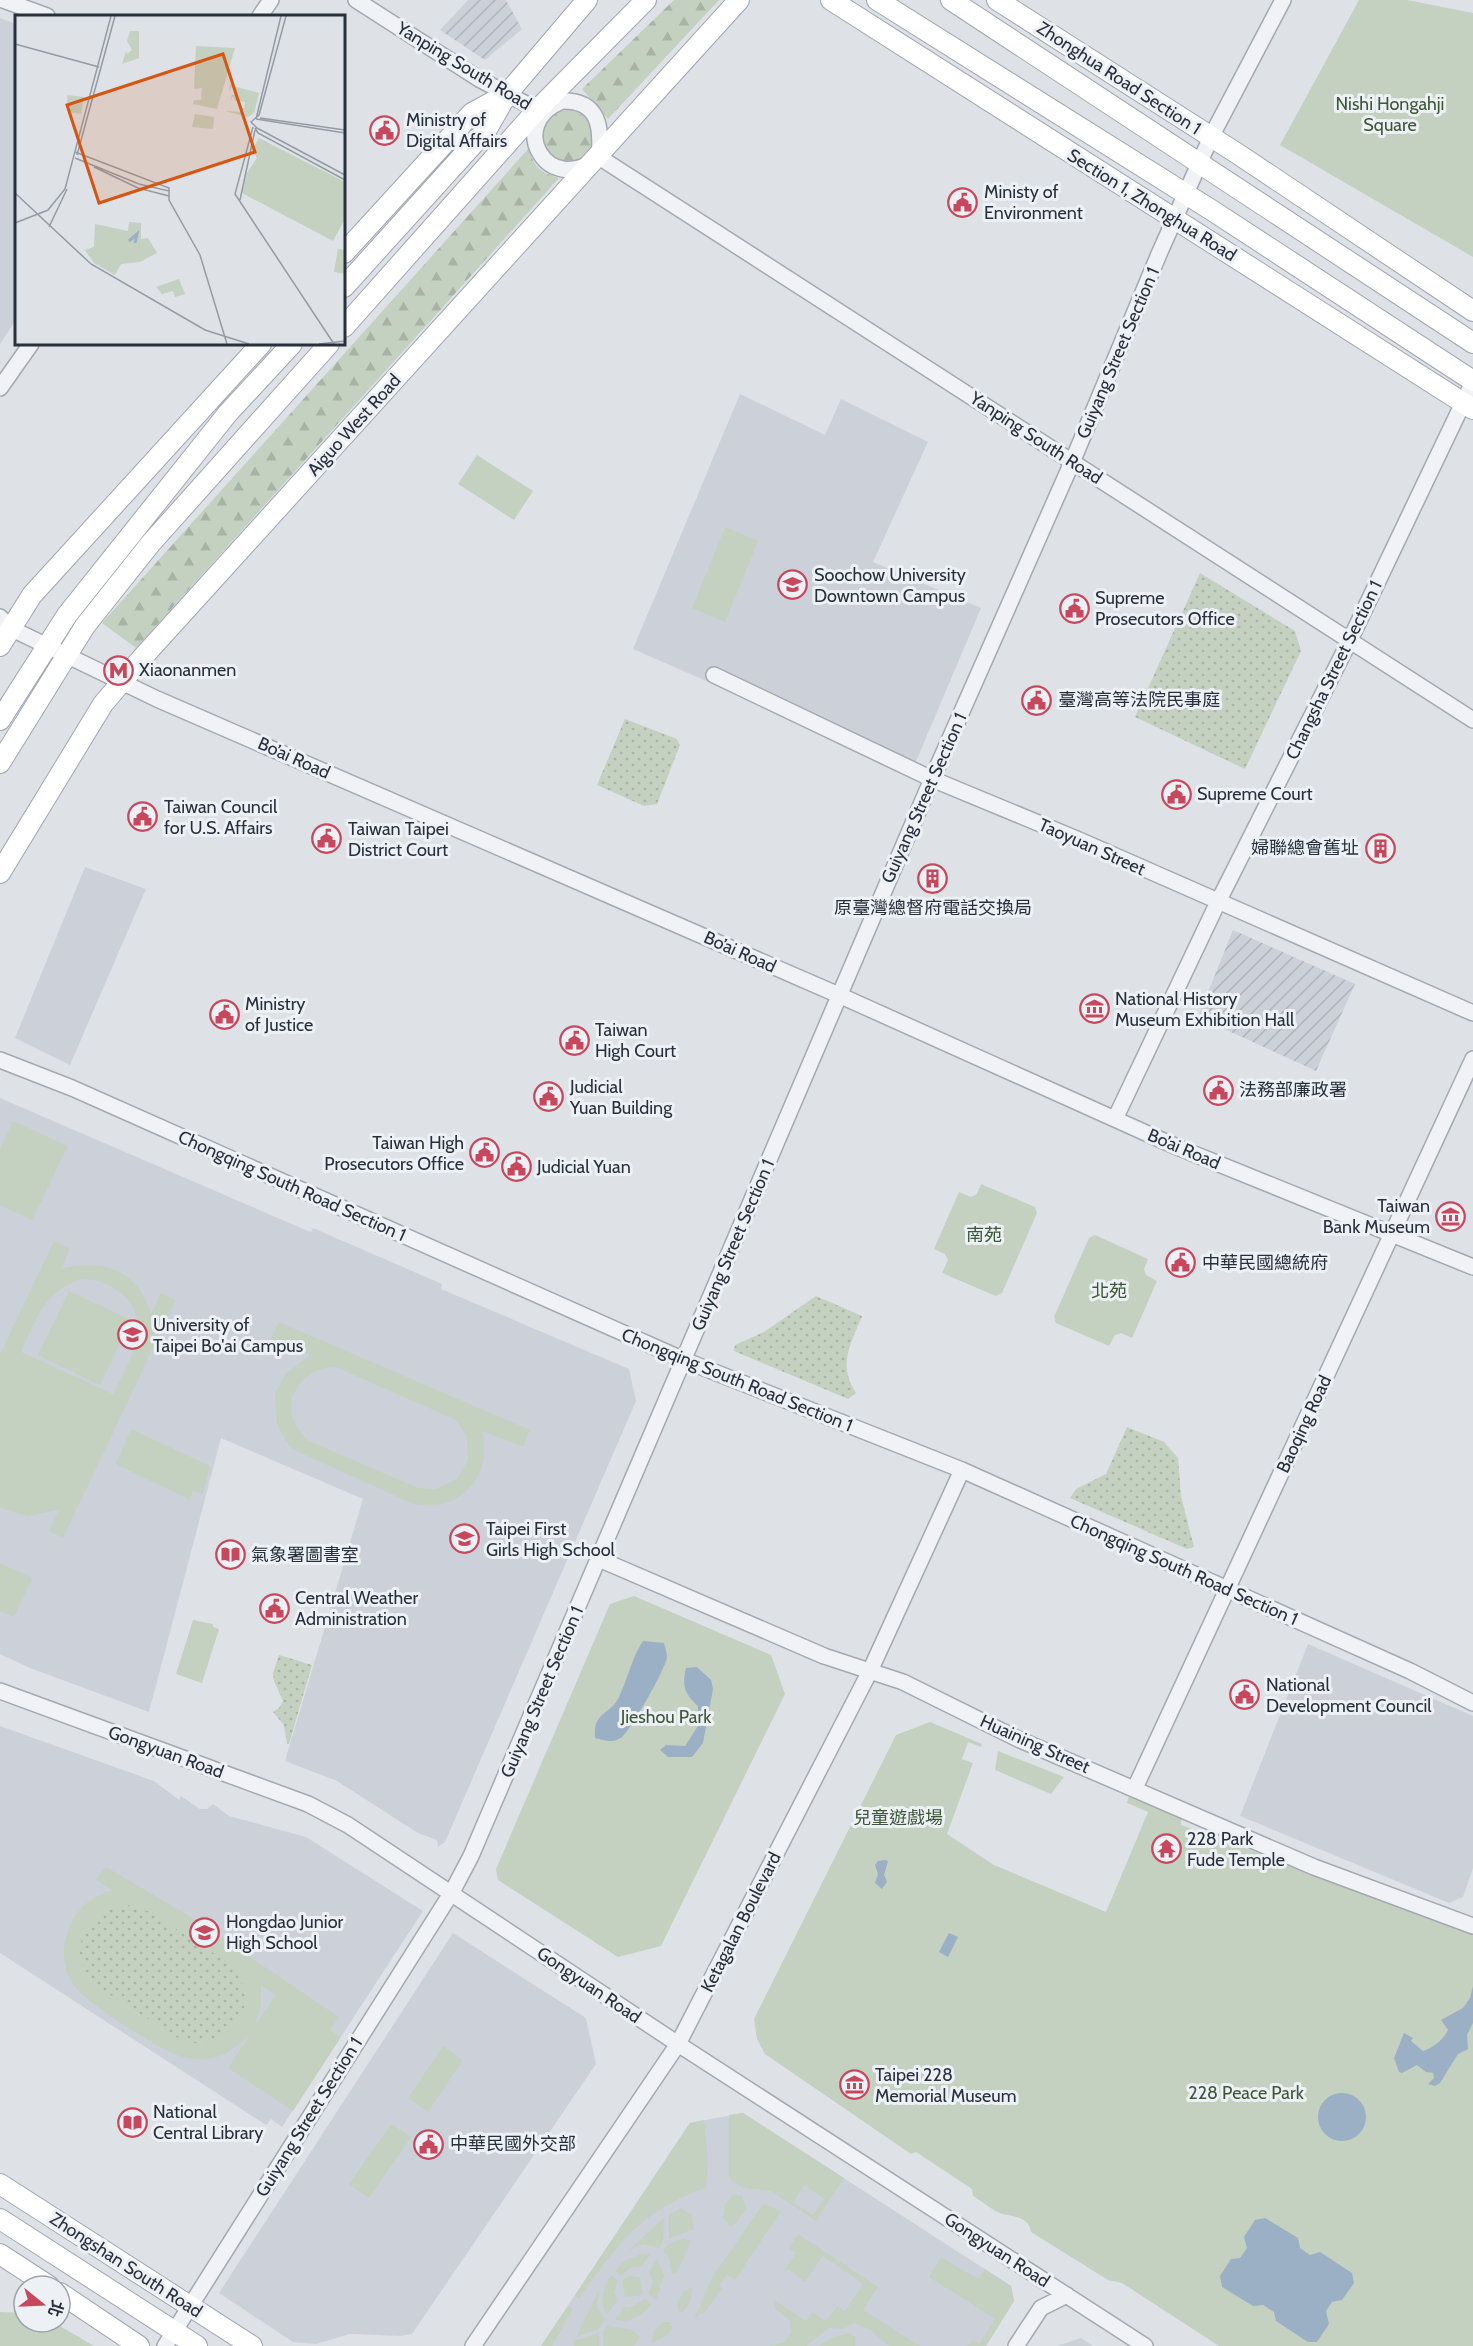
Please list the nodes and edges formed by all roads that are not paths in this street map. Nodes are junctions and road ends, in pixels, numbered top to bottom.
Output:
1 (3, 0) edge
2 (272, 0) edge
3 (356, 0) edge
4 (587, 0) edge
5 (646, 0) edge
6 (739, 0) edge
7 (831, 0) edge
8 (877, 0) edge
9 (951, 0) edge
10 (998, 0) edge
11 (1283, 0) edge
12 (44, 15) edge
13 (261, 15) edge
14 (507, 94) junction
15 (540, 111) junction
16 (1211, 137) junction
17 (599, 157) junction
18 (1199, 162) junction
19 (1185, 195) junction
20 (1174, 219) junction
21 (345, 252) edge
22 (345, 286) edge
23 (1473, 311) edge
24 (345, 326) edge
25 (1473, 343) edge
26 (30, 345) edge
27 (260, 345) edge
28 (291, 345) edge
29 (328, 345) edge
30 (1473, 381) edge
31 (0, 388) edge
32 (1468, 405) edge
33 (1073, 460) junction
34 (3, 625) edge
35 (1349, 642) junction
36 (47, 645) junction
37 (0, 646) edge
38 (67, 655) junction
39 (714, 675) dead end
40 (123, 681) junction
41 (0, 720) edge
42 (1473, 720) edge
43 (0, 763) edge
44 (932, 779) junction
45 (0, 873) edge
46 (1218, 902) junction
47 (841, 996) junction
48 (1473, 1013) edge
49 (1473, 1059) edge
50 (0, 1060) edge
51 (1115, 1119) junction
52 (1390, 1234) junction
53 (1473, 1268) edge
54 (684, 1360) junction
55 (962, 1470) junction
56 (599, 1559) junction
57 (1228, 1590) junction
58 (870, 1671) junction
59 (0, 1691) edge
60 (1473, 1703) edge
61 (1135, 1788) junction
62 (452, 1892) junction
63 (1472, 1922) edge
64 (678, 2044) junction
65 (0, 2184) edge
66 (0, 2219) edge
67 (0, 2254) edge
68 (31, 2274) edge
69 (1067, 2295) junction
70 (72, 2301) edge
71 (190, 2306) junction
72 (170, 2338) edge
73 (139, 2346) edge
74 (197, 2346) edge
75 (252, 2346) edge
76 (473, 2346) edge
77 (1016, 2346) edge
78 (1145, 2346) edge

1 - 12 street
2 - 13 street
3 - 14 street, Yanping South Road
4 - 14 main road
5 - 15 main road
6 - 17 main road, Aiguo West Road
7 - 20 main road, Section 1, Zhonghua Road
8 - 19 main road, Section 1, Zhonghua Road
9 - 18 main road
10 - 16 main road, Zhonghua Road Section 1
11 - 16 street, Guiyang Street Section 1
14 - 15 street, Yanping South Road
14 - 21 main road
14 - 22 main road
15 - 17 street
15 - 17 street
15 - 24 main road
16 - 18 street, Guiyang Street Section 1
16 - 23 main road
17 - 33 street, Yanping South Road
17 - 40 main road, Aiguo West Road
18 - 19 street, Guiyang Street Section 1
18 - 25 main road
19 - 20 street, Guiyang Street Section 1
19 - 30 main road, Section 1, Zhonghua Road
20 - 32 main road, Section 1, Zhonghua Road
20 - 33 street, Guiyang Street Section 1
26 - 31 street
27 - 34 main road
28 - 36 main road
29 - 38 main road
30 - 32 street, Changsha Street Section 1
32 - 35 street, Changsha Street Section 1
33 - 35 street, Yanping South Road
33 - 44 street, Guiyang Street Section 1
34 - 36 street, Bo’ai Road
34 - 37 main road
35 - 42 street, Yanping South Road
35 - 46 street, Changsha Street Section 1
36 - 38 street, Bo’ai Road
36 - 41 main road
38 - 40 street, Bo’ai Road
38 - 43 main road
39 - 44 street, Taoyuan Street
40 - 45 main road, Aiguo West Road
40 - 47 street, Bo’ai Road
44 - 46 street, Taoyuan Street
44 - 47 street, Guiyang Street Section 1
46 - 48 street, Taoyuan Street
46 - 51 street, Changsha Street Section 1
47 - 51 street, Bo’ai Road
47 - 54 street, Guiyang Street Section 1
49 - 52 street, Baoqing Road
50 - 54 street, Chongqing South Road Section 1
51 - 52 street, Bo’ai Road
52 - 53 street, Bo’ai Road
52 - 57 street, Baoqing Road
54 - 55 street, Chongqing South Road Section 1
54 - 56 street, Guiyang Street Section 1
55 - 57 street, Chongqing South Road Section 1
55 - 58 street, Ketagalan Boulevard
56 - 58 street, Huaining Street
56 - 62 street, Guiyang Street Section 1
57 - 60 street, Chongqing South Road Section 1
57 - 61 street, Baoqing Road
58 - 61 street, Huaining Street
58 - 64 street, Ketagalan Boulevard
59 - 62 street, Gongyuan Road
61 - 63 street, Huaining Street
62 - 64 street, Gongyuan Road
62 - 71 street, Guiyang Street Section 1
64 - 69 street, Gongyuan Road
64 - 76 street, Ketagalan Boulevard
65 - 71 main road, Zhongshan South Road
66 - 72 main road, Zhongshan South Road
67 - 68 main road
69 - 77 street
69 - 78 street, Gongyuan Road
70 - 73 main road
71 - 72 street, Guiyang Street Section 1
71 - 75 main road, Zhongshan South Road
72 - 74 main road, Zhongshan South Road

